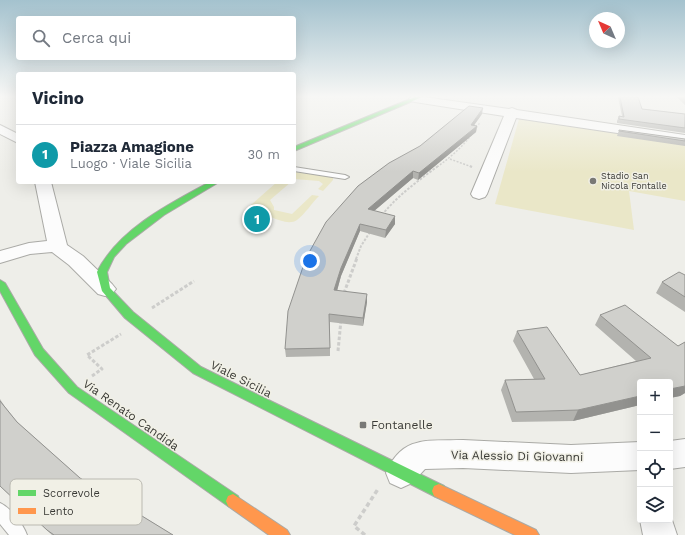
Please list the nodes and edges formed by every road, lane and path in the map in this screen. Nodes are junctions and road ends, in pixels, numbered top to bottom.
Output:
1 (359, 122) edge
2 (481, 122) edge
3 (508, 122) edge
4 (578, 122) edge
5 (0, 129) edge
6 (16, 138) edge
7 (685, 138) edge
8 (296, 148) edge
9 (450, 159) junction
10 (296, 169) edge
11 (488, 170) junction
12 (345, 177) dead end
13 (43, 184) edge
14 (212, 184) edge
15 (479, 194) dead end
16 (381, 217) edge
17 (373, 228) edge
18 (58, 248) junction
19 (0, 257) edge
20 (194, 281) dead end
21 (0, 285) edge
22 (105, 289) junction
23 (342, 298) edge
24 (341, 314) edge
25 (137, 321) junction
26 (338, 351) dead end
27 (74, 390) junction
28 (637, 456) edge
29 (396, 471) junction
30 (0, 511) edge
31 (657, 523) edge
32 (10, 524) edge
33 (11, 525) edge
34 (19, 535) edge
35 (282, 535) edge
36 (365, 535) edge
37 (531, 535) edge
38 (660, 535) edge

1 - 8 street
2 - 9 path
3 - 11 street
4 - 7 street
5 - 6 street
9 - 11 path
9 - 16 path
10 - 12 lane
11 - 15 street
13 - 18 street
14 - 22 street
17 - 23 path
18 - 19 street
18 - 22 street
20 - 25 path
21 - 27 street, Via Renato Candida
22 - 25 street, Viale Sicilia
24 - 26 path
25 - 27 path
25 - 29 street, Viale Sicilia
27 - 35 street, Via Renato Candida
28 - 29 street, Via Alessio Di Giovanni
29 - 36 path
29 - 37 street, Viale Sicilia
30 - 32 lane
31 - 38 street
33 - 34 lane

